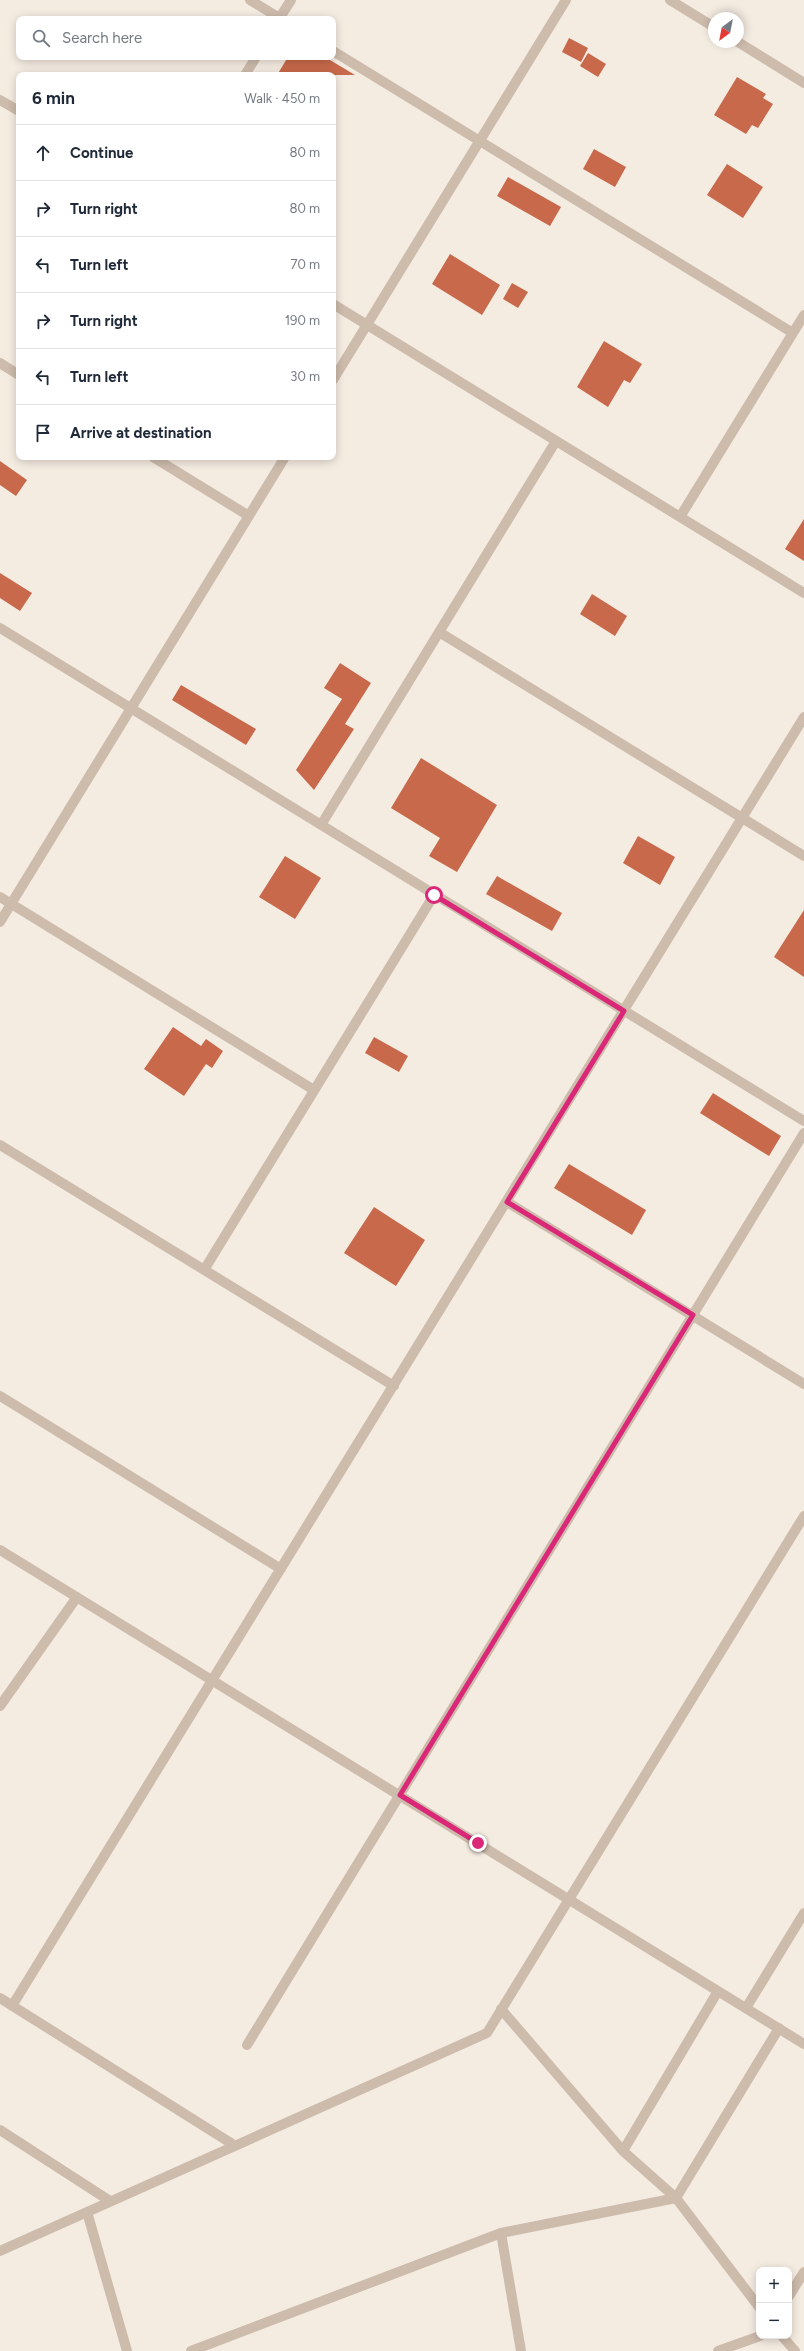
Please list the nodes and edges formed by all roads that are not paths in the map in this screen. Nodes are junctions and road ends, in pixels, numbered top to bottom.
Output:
1 (250, 0) edge
2 (291, 0) edge
3 (566, 0) edge
4 (670, 0) edge
5 (275, 16) edge
6 (282, 16) edge
7 (708, 23) edge
8 (744, 46) edge
9 (336, 53) edge
10 (254, 60) edge
11 (247, 72) edge
12 (804, 82) edge
13 (0, 100) edge
14 (16, 109) edge
15 (480, 141) junction
16 (336, 306) edge
17 (804, 315) edge
18 (367, 325) junction
19 (793, 333) junction
20 (0, 363) edge
21 (16, 373) edge
22 (336, 375) edge
23 (556, 442) junction
24 (158, 460) edge
25 (283, 460) edge
26 (249, 516) junction
27 (680, 517) junction
28 (804, 593) edge
29 (0, 628) edge
30 (439, 632) junction
31 (131, 709) junction
32 (804, 717) edge
33 (742, 818) junction
34 (321, 825) junction
35 (804, 856) edge
36 (434, 895) junction
37 (0, 897) edge
38 (11, 904) junction
39 (0, 922) edge
40 (624, 1011) junction
41 (314, 1090) junction
42 (804, 1121) edge
43 (804, 1133) edge
44 (0, 1145) edge
45 (507, 1202) junction
46 (204, 1270) junction
47 (693, 1315) junction
48 (804, 1384) edge
49 (394, 1386) junction
50 (0, 1396) edge
51 (804, 1516) edge
52 (0, 1550) edge
53 (281, 1569) junction
54 (77, 1597) junction
55 (212, 1680) junction
56 (0, 1706) edge
57 (400, 1795) junction
58 (569, 1899) junction
59 (804, 1913) edge
60 (718, 1991) junction
61 (0, 1998) edge
62 (12, 2006) junction
63 (746, 2008) junction
64 (501, 2009) junction
65 (779, 2028) junction
66 (804, 2044) edge
67 (247, 2045) dead end
68 (0, 2130) edge
69 (234, 2145) junction
70 (623, 2150) junction
71 (676, 2198) junction
72 (110, 2201) junction
73 (87, 2212) junction
74 (501, 2233) junction
75 (0, 2251) edge
76 (804, 2272) edge
77 (792, 2291) edge
78 (756, 2303) edge
79 (756, 2337) edge
80 (785, 2339) edge
81 (127, 2351) edge
82 (192, 2351) edge
83 (521, 2351) edge
84 (718, 2351) edge
85 (795, 2351) edge

1 - 5 street
2 - 6 street
3 - 15 street
4 - 7 street
8 - 12 street
9 - 15 street
10 - 11 street
13 - 14 street
15 - 18 street
15 - 19 street
16 - 18 street
17 - 19 street
18 - 22 street
18 - 23 street
19 - 27 street
20 - 21 street
23 - 27 street
23 - 30 street
24 - 26 street
25 - 26 street
26 - 31 street
27 - 28 street
29 - 31 street
30 - 33 street
30 - 34 street
31 - 34 street
31 - 38 street
32 - 33 street
33 - 35 street
33 - 40 street
34 - 36 street
36 - 40 street
36 - 41 street
37 - 38 street
38 - 39 street
38 - 41 street
40 - 42 street
40 - 45 street
41 - 46 street
43 - 47 street
44 - 46 street
45 - 47 street
45 - 49 street
46 - 49 street
47 - 48 street
47 - 57 street
49 - 53 street
50 - 53 street
51 - 58 street
52 - 54 street
53 - 55 street
54 - 55 street
54 - 56 street
55 - 57 street
55 - 62 street
57 - 58 street
57 - 67 street
58 - 60 street
58 - 64 street
59 - 63 street
60 - 63 street
60 - 70 street
61 - 62 street
62 - 69 street
63 - 65 street
64 - 69 street
64 - 70 street
65 - 66 street
65 - 71 street
68 - 72 street
69 - 72 street
70 - 71 street
71 - 74 street
71 - 78 street
72 - 73 street
73 - 75 street
73 - 81 street
74 - 82 street
74 - 83 street
76 - 77 street
79 - 84 street
80 - 85 street

